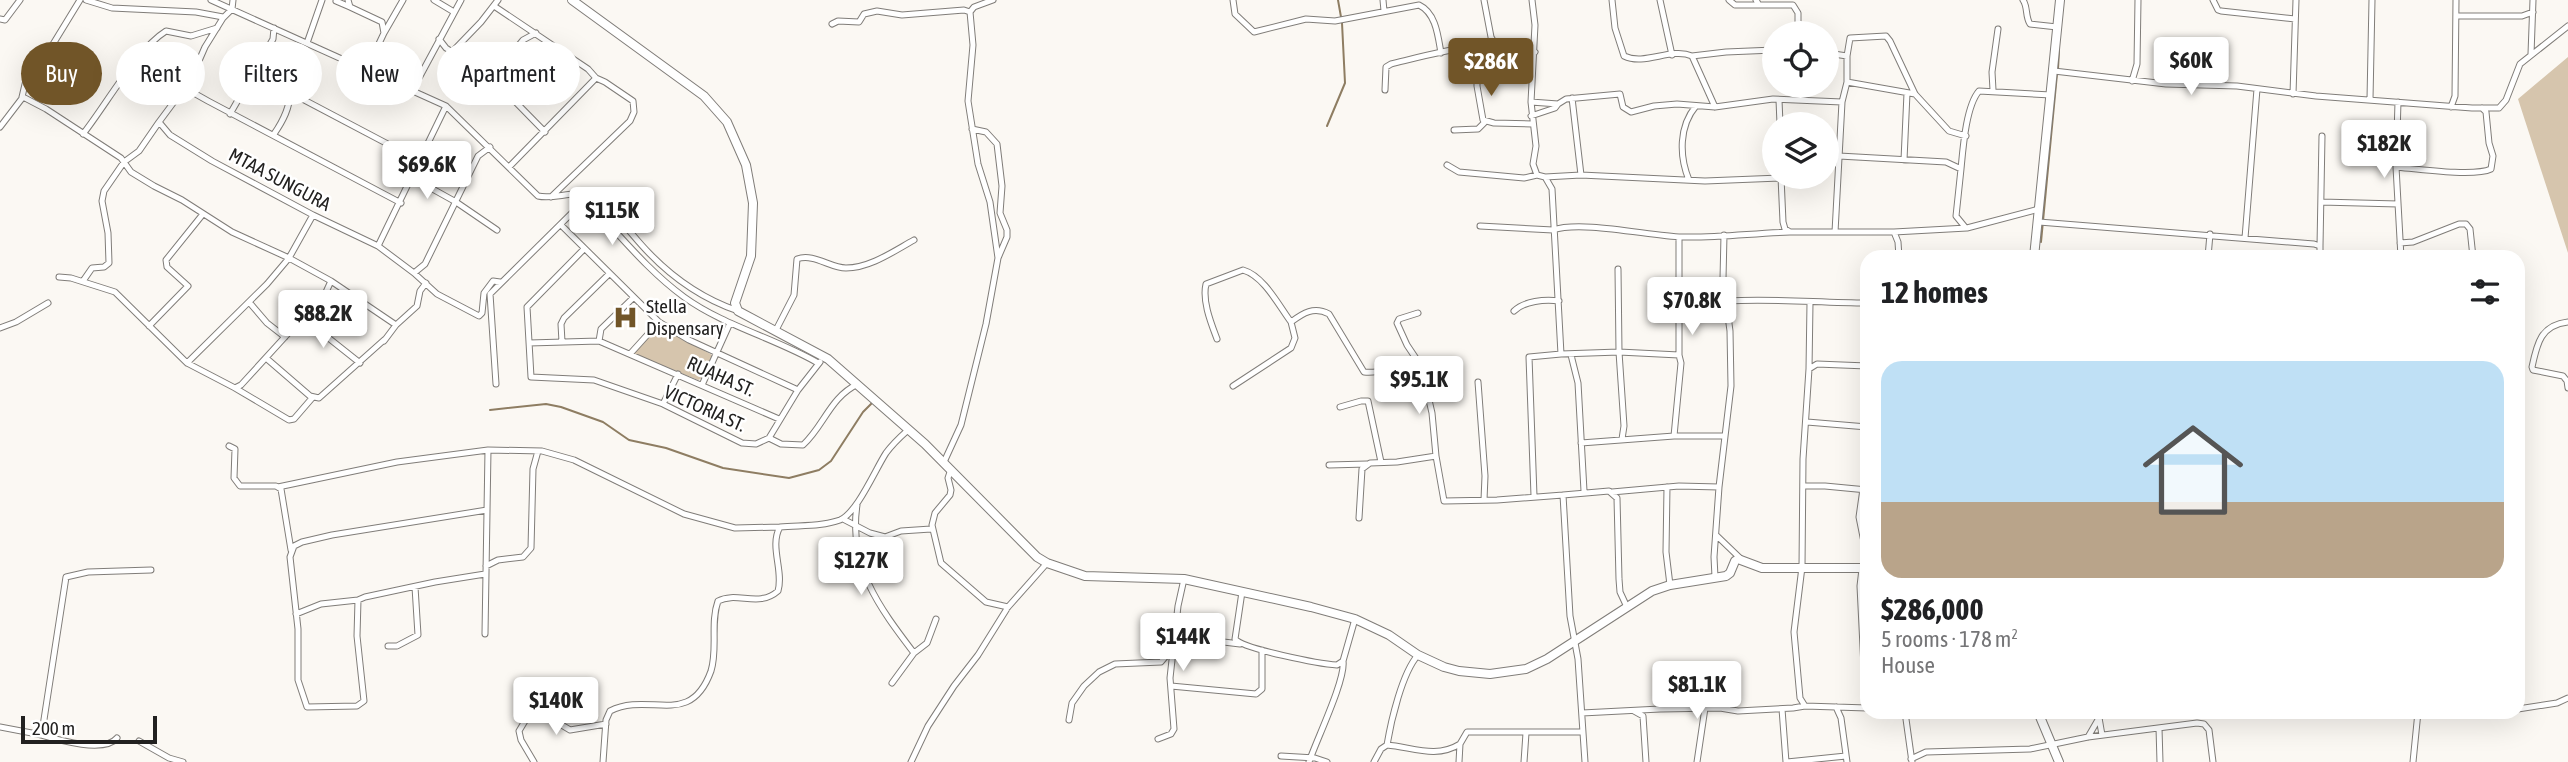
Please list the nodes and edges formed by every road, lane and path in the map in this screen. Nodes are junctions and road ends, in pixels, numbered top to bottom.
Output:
1 (20, 0) edge
2 (86, 0) edge
3 (211, 0) edge
4 (233, 0) edge
5 (346, 0) edge
6 (403, 0) edge
7 (434, 0) edge
8 (460, 0) edge
9 (572, 0) edge
10 (993, 0) edge
11 (1233, 0) edge
12 (1383, 0) edge
13 (1484, 0) edge
14 (1532, 0) edge
15 (1612, 0) edge
16 (1660, 0) edge
17 (1729, 0) edge
18 (2022, 0) edge
19 (2060, 0) edge
20 (2138, 0) edge
21 (2213, 0) edge
22 (2296, 0) edge
23 (2372, 0) edge
24 (2456, 0) edge
25 (2533, 0) edge
26 (78, 1) edge
27 (323, 1) edge
28 (334, 1) edge
29 (496, 3) edge
30 (1757, 3) edge
31 (222, 4) junction
32 (973, 6) edge
33 (351, 7) junction
34 (232, 9) junction
35 (1384, 10) junction
36 (454, 12) junction
37 (2533, 12) junction
38 (2457, 16) junction
39 (223, 17) junction
40 (0, 19) edge
41 (2295, 19) junction
42 (1798, 21) edge
43 (832, 24) dead end
44 (2568, 26) edge
45 (2057, 27) junction
46 (217, 28) junction
47 (274, 28) junction
48 (1998, 29) dead end
49 (384, 33) junction
50 (536, 33) junction
51 (290, 35) junction
52 (272, 39) junction
53 (439, 39) junction
54 (54, 42) edge
55 (270, 42) edge
56 (305, 42) edge
57 (307, 42) edge
58 (380, 42) edge
59 (442, 42) edge
60 (461, 42) edge
61 (521, 42) edge
62 (549, 42) edge
63 (1495, 44) junction
64 (1477, 47) junction
65 (1535, 48) junction
66 (437, 49) edge
67 (205, 50) edge
68 (434, 50) junction
69 (1762, 50) edge
70 (1441, 53) junction
71 (2531, 54) junction
72 (1672, 55) junction
73 (1839, 55) edge
74 (1692, 56) junction
75 (1847, 56) junction
76 (580, 63) edge
77 (423, 70) edge
78 (2054, 71) junction
79 (596, 78) junction
80 (2132, 81) junction
81 (1847, 82) junction
82 (2257, 89) junction
83 (1385, 90) dead end
84 (1993, 90) junction
85 (1908, 93) junction
86 (2293, 93) junction
87 (1915, 94) junction
88 (2051, 95) junction
89 (423, 96) edge
90 (21, 98) edge
91 (1572, 98) junction
92 (2370, 99) junction
93 (205, 100) edge
94 (1779, 100) junction
95 (1531, 102) junction
96 (1842, 102) junction
97 (2398, 102) junction
98 (35, 105) edge
99 (170, 105) edge
100 (235, 105) edge
101 (289, 105) edge
102 (314, 105) edge
103 (519, 105) edge
104 (1558, 105) junction
105 (446, 106) junction
106 (1696, 106) junction
107 (1715, 107) junction
108 (2451, 107) junction
109 (2482, 108) junction
110 (1573, 111) junction
111 (1780, 112) edge
112 (230, 114) junction
113 (1531, 116) junction
114 (159, 122) junction
115 (1485, 122) junction
116 (1532, 124) junction
117 (0, 127) edge
118 (972, 130) junction
119 (1454, 130) dead end
120 (545, 132) junction
121 (83, 134) junction
122 (274, 134) junction
123 (1966, 136) junction
124 (2322, 136) dead end
125 (490, 147) junction
126 (1839, 156) joint
127 (1904, 160) junction
128 (420, 161) junction
129 (124, 162) junction
130 (1447, 165) dead end
131 (509, 167) junction
132 (2396, 167) junction
133 (1961, 169) junction
134 (1581, 175) junction
135 (1537, 176) junction
136 (411, 177) junction
137 (1545, 177) junction
138 (1762, 178) edge
139 (1689, 180) junction
140 (1782, 189) edge
141 (1837, 189) edge
142 (551, 197) junction
143 (456, 202) junction
144 (2321, 202) junction
145 (401, 203) junction
146 (2398, 204) junction
147 (2039, 209) junction
148 (203, 214) junction
149 (313, 215) junction
150 (1956, 216) junction
151 (1836, 220) junction
152 (2039, 222) junction
153 (561, 225) junction
154 (1480, 226) dead end
155 (1967, 228) junction
156 (1949, 229) junction
157 (497, 230) dead end
158 (1553, 230) junction
159 (1790, 232) junction
160 (1835, 232) junction
161 (1845, 232) junction
162 (1894, 232) junction
163 (1906, 232) junction
164 (2210, 234) junction
165 (1724, 235) junction
166 (1679, 237) junction
167 (2245, 238) junction
168 (914, 240) dead end
169 (1898, 242) junction
170 (2400, 243) junction
171 (378, 246) junction
172 (2320, 246) junction
173 (584, 249) junction
174 (1899, 250) edge
175 (2035, 250) edge
176 (2209, 250) edge
177 (2320, 250) edge
178 (2400, 250) edge
179 (2472, 250) edge
180 (289, 258) junction
181 (998, 258) junction
182 (1618, 269) dead end
183 (414, 273) junction
184 (608, 274) junction
185 (59, 278) dead end
186 (83, 281) junction
187 (331, 281) junction
188 (500, 282) junction
189 (426, 283) junction
190 (633, 298) junction
191 (1559, 301) junction
192 (1727, 301) junction
193 (248, 302) junction
194 (48, 303) dead end
195 (1810, 303) junction
196 (1860, 303) edge
197 (738, 311) junction
198 (1514, 311) dead end
199 (1418, 313) dead end
200 (304, 315) junction
201 (659, 322) junction
202 (1291, 322) junction
203 (2568, 322) edge
204 (730, 323) junction
205 (396, 325) junction
206 (149, 326) junction
207 (0, 328) edge
208 (776, 330) junction
209 (285, 337) junction
210 (1217, 339) dead end
211 (599, 341) junction
212 (529, 342) junction
213 (562, 342) junction
214 (1619, 352) junction
215 (630, 354) junction
216 (716, 354) junction
217 (1561, 354) junction
218 (1571, 355) junction
219 (1679, 355) junction
220 (266, 358) junction
221 (822, 361) junction
222 (187, 363) junction
223 (360, 363) junction
224 (1860, 366) edge
225 (1418, 369) junction
226 (1809, 369) junction
227 (678, 373) junction
228 (1478, 382) dead end
229 (496, 384) dead end
230 (858, 384) junction
231 (702, 385) junction
232 (1233, 386) dead end
233 (235, 388) junction
234 (2568, 388) edge
235 (798, 390) junction
236 (313, 397) junction
237 (663, 404) junction
238 (1340, 407) dead end
239 (779, 419) junction
240 (1807, 422) junction
241 (1860, 426) edge
242 (909, 429) junction
243 (1674, 436) junction
244 (1724, 436) junction
245 (769, 438) junction
246 (1622, 439) junction
247 (1581, 443) junction
248 (229, 446) dead end
249 (488, 450) junction
250 (538, 451) junction
251 (1436, 456) junction
252 (1381, 462) junction
253 (1367, 464) junction
254 (948, 465) junction
255 (1329, 465) dead end
256 (1803, 486) junction
257 (278, 487) junction
258 (1667, 487) junction
259 (1719, 487) junction
260 (1860, 489) edge
261 (1584, 491) junction
262 (1612, 492) junction
263 (1563, 495) junction
264 (1534, 496) junction
265 (1484, 500) junction
266 (857, 505) junction
267 (487, 510) junction
268 (1359, 518) dead end
269 (844, 519) junction
270 (854, 524) junction
271 (780, 527) junction
272 (931, 529) junction
273 (1716, 534) junction
274 (291, 550) junction
275 (1741, 560) junction
276 (1047, 563) junction
277 (486, 566) junction
278 (1802, 567) junction
279 (1860, 568) edge
280 (151, 570) dead end
281 (485, 574) junction
282 (1715, 577) junction
283 (1184, 579) junction
284 (1670, 585) junction
285 (415, 587) junction
286 (1242, 592) junction
287 (358, 600) junction
288 (1008, 607) junction
289 (1627, 607) junction
290 (298, 610) junction
291 (936, 619) dead end
292 (1355, 620) junction
293 (1175, 632) junction
294 (485, 634) dead end
295 (1576, 641) junction
296 (1240, 644) junction
297 (388, 646) dead end
298 (1172, 649) junction
299 (1262, 650) junction
300 (914, 653) junction
301 (1418, 656) junction
302 (1343, 661) junction
303 (892, 683) dead end
304 (1171, 686) junction
305 (2568, 698) edge
306 (1805, 706) junction
307 (1705, 708) junction
308 (1836, 708) junction
309 (1860, 708) edge
310 (1782, 709) junction
311 (2525, 709) edge
312 (1634, 711) junction
313 (1582, 713) junction
314 (1906, 719) edge
315 (2041, 719) edge
316 (2096, 719) edge
317 (2099, 719) edge
318 (2417, 719) edge
319 (1069, 720) dead end
320 (606, 724) junction
321 (0, 727) edge
322 (2159, 728) junction
323 (1582, 732) junction
324 (1525, 733) junction
325 (37, 734) junction
326 (2102, 735) junction
327 (2088, 737) junction
328 (117, 738) dead end
329 (1158, 739) dead end
330 (139, 741) dead end
331 (1460, 744) junction
332 (2050, 744) junction
333 (1387, 745) junction
334 (2009, 751) junction
335 (1963, 752) junction
336 (1281, 755) dead end
337 (1846, 759) edge
338 (1309, 760) edge
339 (1911, 761) edge
340 (183, 762) edge
341 (534, 762) edge
342 (603, 762) edge
343 (911, 762) edge
344 (1327, 762) edge
345 (1374, 762) edge
346 (1459, 762) edge
347 (1524, 762) edge
348 (1585, 762) edge
349 (1646, 762) edge
350 (1696, 762) edge
351 (1787, 762) edge
352 (1964, 762) edge
353 (2010, 762) edge
354 (2059, 762) edge
355 (2160, 762) edge
356 (2213, 762) edge
357 (2413, 762) edge

1 - 40 street
2 - 39 street
3 - 31 street
4 - 34 street
5 - 28 street
5 - 33 street
6 - 49 street
7 - 36 street
8 - 36 street
9 - 197 street
10 - 32 street
11 - 35 street
12 - 35 street
13 - 63 street
14 - 65 street
15 - 72 street
16 - 72 street
17 - 30 street
18 - 45 street
19 - 45 street
20 - 80 street
21 - 41 street
22 - 41 street
23 - 92 street
24 - 38 street
25 - 37 street
26 - 54 street
27 - 57 street
28 - 33 street
29 - 50 street
29 - 60 street
30 - 42 street
31 - 34 street
31 - 39 street
32 - 43 street
32 - 118 street
33 - 49 street
34 - 39 street
34 - 47 street
35 - 70 street
36 - 53 street
37 - 38 street
37 - 71 street
38 - 108 street
39 - 46 street
41 - 86 street
44 - 71 street
45 - 78 street
46 - 67 street
46 - 121 street
47 - 51 street
47 - 52 street
48 - 84 street
49 - 58 street
50 - 61 street
50 - 62 street
51 - 52 street
51 - 56 street
52 - 55 street
53 - 59 street
53 - 68 street
63 - 64 street
63 - 65 street
64 - 70 street
64 - 115 street
65 - 95 street
66 - 68 street
68 - 77 street
69 - 74 street
70 - 83 street
71 - 109 street
72 - 74 street
73 - 75 street
74 - 107 street
75 - 81 street
75 - 87 street
76 - 79 street
78 - 80 street
78 - 88 street
79 - 120 street
79 - 142 street
80 - 82 street
81 - 85 street
81 - 96 street
82 - 86 street
82 - 167 street
84 - 88 street
84 - 123 street
85 - 87 street
85 - 127 street
86 - 92 street
87 - 123 street
88 - 147 street
89 - 105 street
90 - 117 street
91 - 104 street
91 - 106 street
91 - 110 street
92 - 97 street
93 - 112 street
94 - 96 street
94 - 107 street
94 - 111 street
95 - 104 street
95 - 113 street
96 - 126 street
97 - 108 street
97 - 132 street
98 - 121 street
99 - 114 street
100 - 112 street
101 - 122 street
102 - 128 street
103 - 120 street
104 - 110 street
104 - 113 street
105 - 125 street
105 - 128 street
106 - 107 street
106 - 139 street
108 - 109 street
109 - 132 street
110 - 134 street
112 - 122 street
113 - 116 street
114 - 129 street
114 - 149 street, MTAA SUNGURA
115 - 116 street
115 - 119 street
116 - 135 street
118 - 181 street
118 - 181 street
120 - 131 street
121 - 129 street
122 - 145 street
123 - 133 street
124 - 144 street
125 - 131 street
125 - 143 street
126 - 127 street
127 - 133 street
128 - 136 street
129 - 148 street
129 - 186 street
130 - 135 street
131 - 142 street
132 - 146 street
133 - 150 street
134 - 137 street
134 - 139 street
135 - 137 street
136 - 143 street
136 - 145 street
137 - 158 street
138 - 139 street
140 - 159 street
141 - 151 street
142 - 197 street
143 - 157 street
143 - 183 street
144 - 146 street
144 - 172 street
145 - 171 street
146 - 170 street
147 - 152 street
147 - 155 street
148 - 180 street
148 - 206 street
149 - 171 street, MTAA SUNGURA
149 - 180 street
150 - 155 street
150 - 156 street
151 - 160 street
151 - 161 street
152 - 164 street
152 - 175 street
153 - 173 street
153 - 188 street
153 - 204 street
154 - 158 street
155 - 156 street
156 - 163 street
158 - 166 street
158 - 191 street
159 - 160 street
159 - 165 street
160 - 161 street
161 - 162 street
162 - 163 street
162 - 169 street
163 - 169 street
164 - 167 street
164 - 176 street
165 - 166 street
165 - 192 street
166 - 219 street
167 - 172 street
168 - 208 street
169 - 174 street
170 - 178 street
170 - 179 street
171 - 183 street, MTAA SUNGURA
172 - 177 street
173 - 184 street
173 - 212 street
180 - 187 street
180 - 193 street
181 - 254 street
182 - 214 street
183 - 189 street, MTAA SUNGURA
184 - 190 street
184 - 213 street
185 - 186 street
186 - 206 street
187 - 200 street
187 - 205 street
188 - 189 street, MTAA SUNGURA
188 - 229 street
189 - 205 street
190 - 201 street
190 - 211 street
191 - 198 street
191 - 217 street
192 - 195 street
192 - 244 street
193 - 209 street
193 - 222 street
194 - 207 street
195 - 196 street
195 - 226 street
197 - 208 street
199 - 225 street
200 - 209 street
200 - 223 street
201 - 215 street
201 - 216 street
202 - 210 street
202 - 225 street
202 - 232 street
203 - 234 street
204 - 216 street
204 - 221 street
205 - 223 street
206 - 222 street
208 - 221 street
209 - 220 street
211 - 213 street, RUAHA ST.
211 - 215 street, RUAHA ST.
212 - 213 street, RUAHA ST.
212 - 237 street, VICTORIA ST.
214 - 218 street
214 - 219 street
214 - 246 street
215 - 227 street, RUAHA ST.
216 - 231 street
216 - 235 street
217 - 218 street
217 - 264 street
218 - 247 street
219 - 243 street
220 - 233 street
220 - 236 street
221 - 230 street
221 - 235 street, VICTORIA ST.
222 - 233 street
223 - 236 street
224 - 226 street
225 - 251 street
226 - 240 street
227 - 231 street, RUAHA ST.
227 - 237 street
228 - 265 street
230 - 242 street
230 - 245 street
231 - 239 street, RUAHA ST.
233 - 236 street
235 - 239 street, VICTORIA ST.
237 - 245 street, VICTORIA ST.
238 - 252 street
239 - 245 street, VICTORIA ST.
240 - 241 street
240 - 256 street
242 - 254 street
242 - 266 street
243 - 244 street
243 - 246 street
244 - 259 street
246 - 247 street
247 - 261 street
248 - 257 street
249 - 250 street
249 - 257 street
249 - 267 street
250 - 271 street
250 - 277 street
251 - 252 street
251 - 265 street
252 - 253 street
253 - 255 street
253 - 268 street
254 - 272 street
254 - 276 street
256 - 260 street
256 - 278 street
257 - 274 street
258 - 259 street
258 - 262 street
258 - 284 street
259 - 273 street
261 - 262 street
261 - 263 street
262 - 289 street
263 - 264 street
263 - 295 street
264 - 265 street
266 - 269 street
266 - 270 street
267 - 274 street
267 - 277 street
269 - 270 street
269 - 271 street
270 - 272 street
270 - 300 street
271 - 320 street
272 - 288 street
273 - 275 street
273 - 282 street
274 - 290 street
275 - 278 street
275 - 282 street
276 - 283 street
276 - 288 street
277 - 281 street
278 - 279 street
278 - 306 street
280 - 325 street
281 - 285 street
281 - 294 street
282 - 284 street
283 - 286 street
283 - 293 street
284 - 289 street
285 - 287 street
285 - 297 street
286 - 292 street
286 - 296 street
287 - 290 street
287 - 290 street
288 - 343 street
289 - 295 street
291 - 300 street
292 - 301 street
292 - 302 street
293 - 296 street
293 - 298 street
295 - 301 street
295 - 313 street
296 - 299 street
298 - 304 street
298 - 319 street
299 - 302 street
299 - 304 street
300 - 303 street
301 - 333 street
302 - 338 street
304 - 329 street
305 - 311 street
306 - 308 street
306 - 310 street
307 - 310 street
307 - 312 street
307 - 350 street
308 - 309 street
308 - 337 street
310 - 351 street
312 - 313 street
312 - 349 street
313 - 323 street
314 - 339 street
315 - 332 street
316 - 327 street
317 - 326 street
318 - 357 street
320 - 341 street
320 - 342 street
321 - 325 street
322 - 326 street
322 - 355 street
322 - 356 street
323 - 324 street
323 - 348 street
324 - 331 street
324 - 347 street
325 - 328 street
326 - 327 street
327 - 332 street
330 - 340 street
331 - 333 street
331 - 346 street
332 - 334 street
332 - 354 street
333 - 345 street
334 - 335 street
334 - 353 street
335 - 339 street
335 - 352 street
336 - 338 street
337 - 351 street
338 - 344 street

